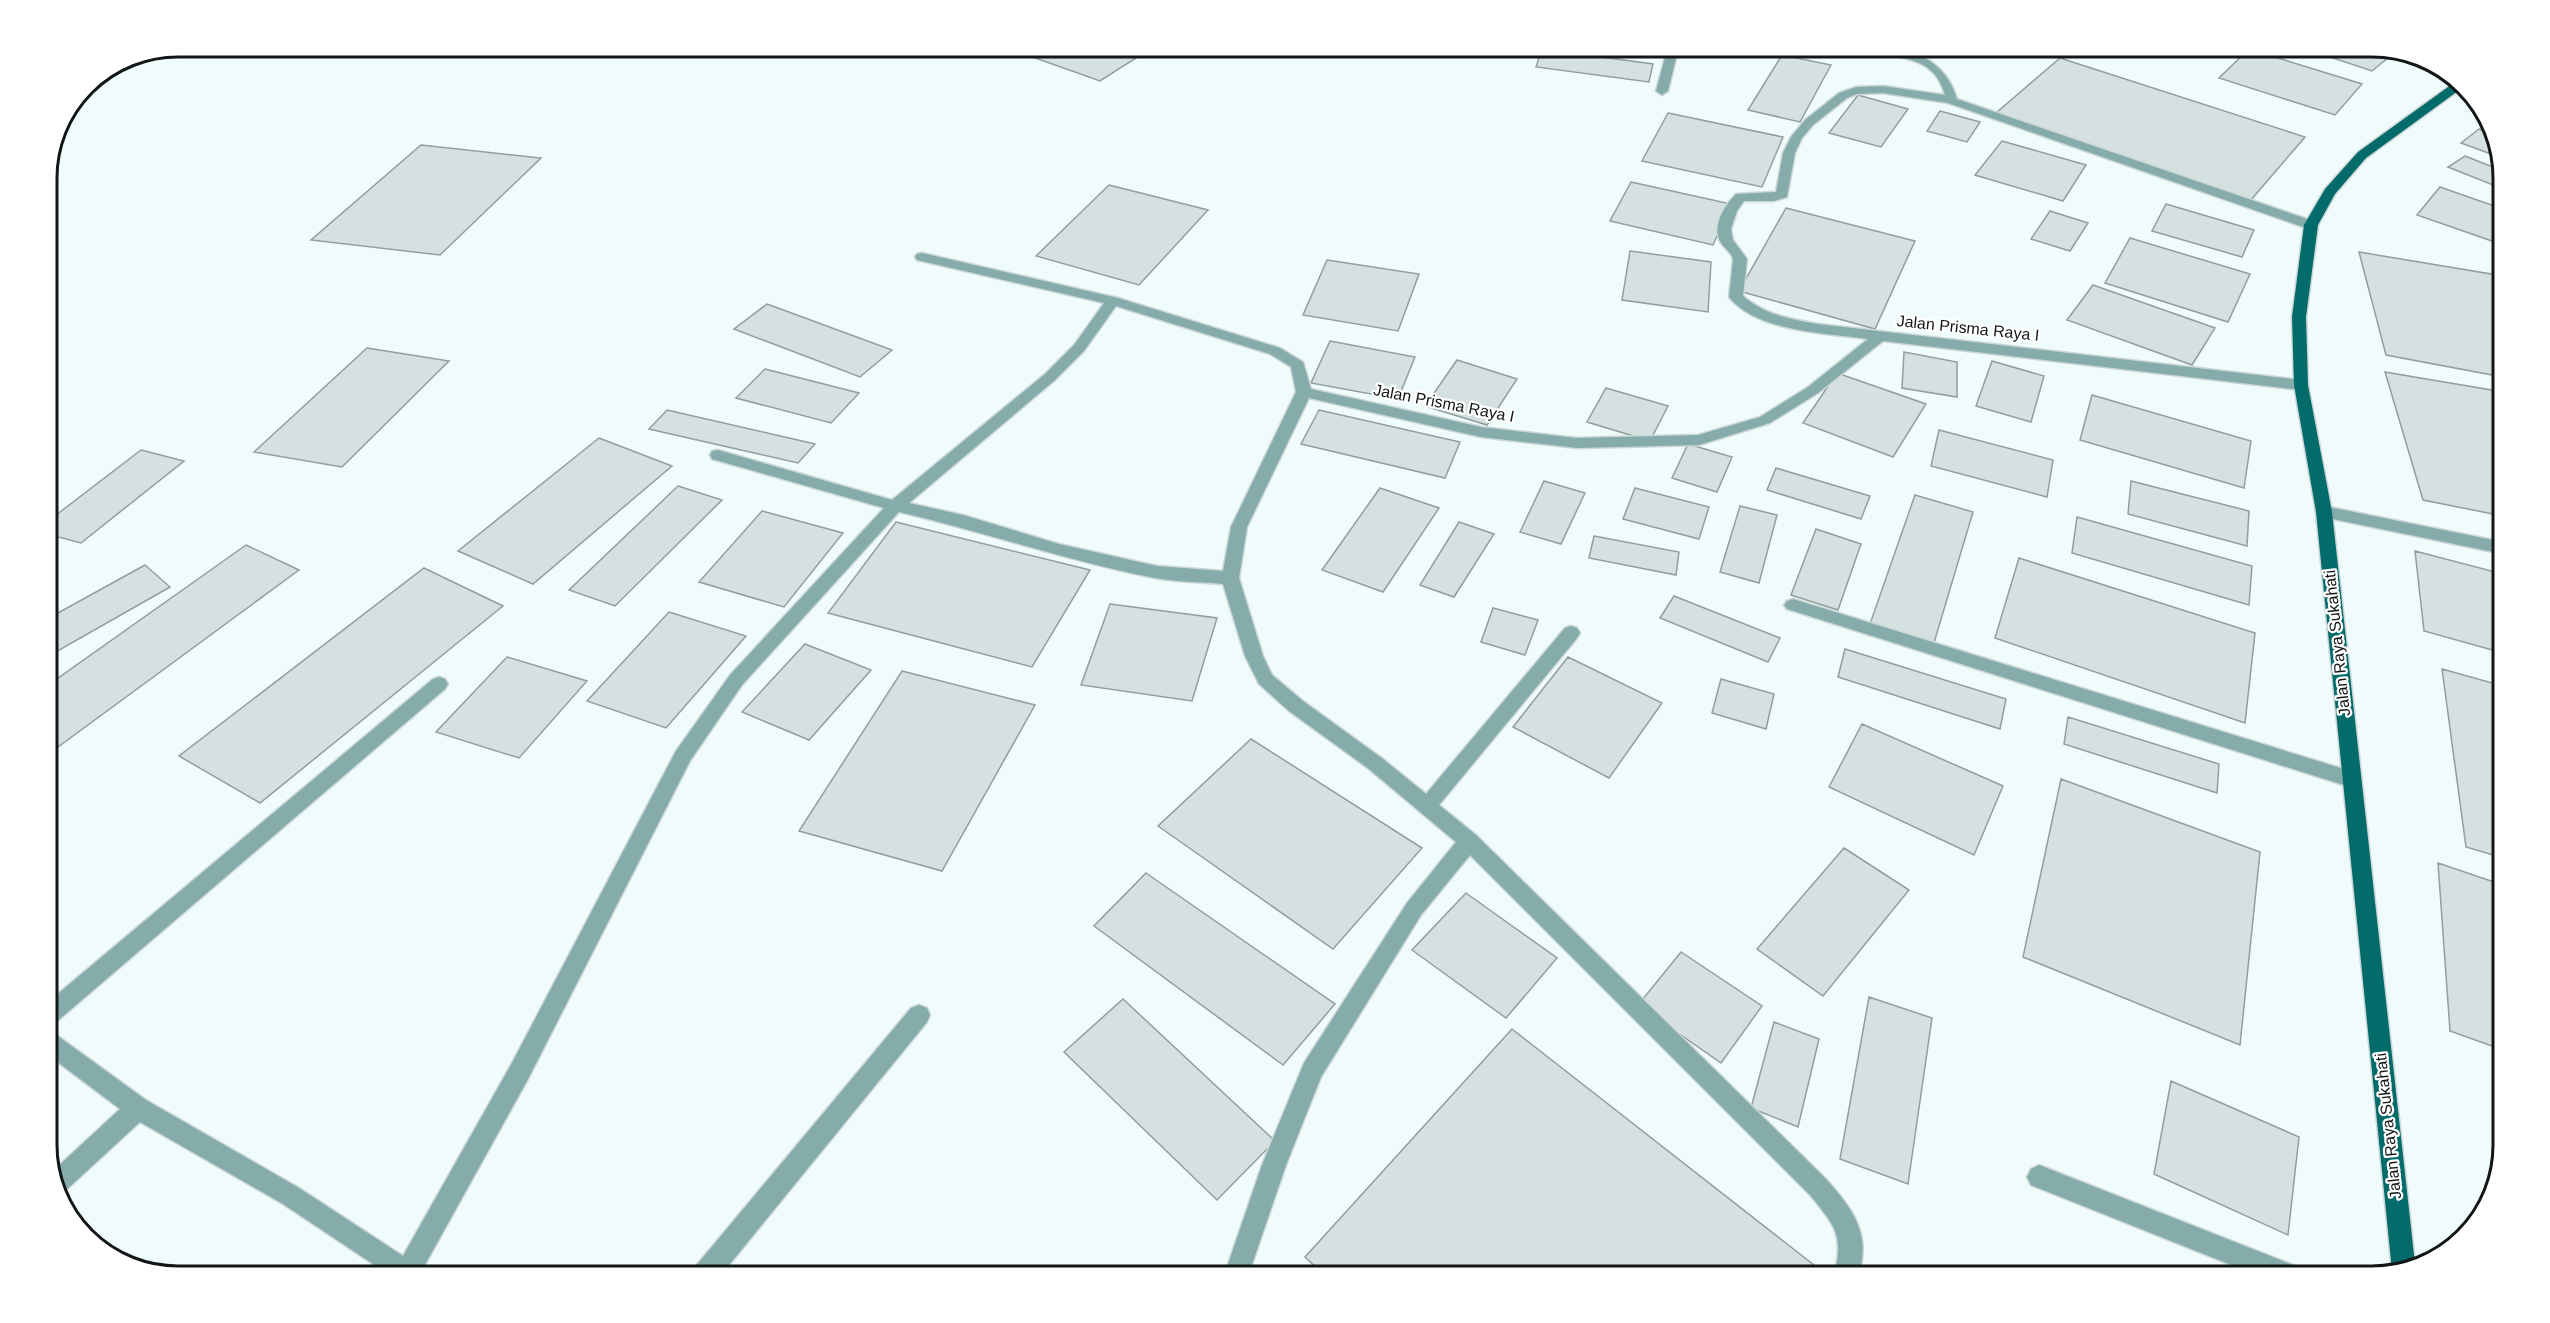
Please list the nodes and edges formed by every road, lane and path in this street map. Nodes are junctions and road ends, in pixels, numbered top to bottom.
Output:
1 (1671, 57) edge
2 (1912, 57) edge
3 (2453, 88) edge
4 (1662, 91) dead end
5 (1952, 101) junction
6 (2311, 225) junction
7 (922, 257) dead end
8 (1113, 301) junction
9 (1880, 336) junction
10 (2301, 385) junction
11 (1304, 393) junction
12 (718, 455) dead end
13 (895, 506) junction
14 (2324, 512) junction
15 (2493, 546) edge
16 (1230, 578) junction
17 (1793, 604) dead end
18 (1571, 633) dead end
19 (439, 684) dead end
20 (2350, 779) junction
21 (1426, 807) junction
22 (1469, 840) junction
23 (57, 1008) edge
24 (919, 1015) dead end
25 (57, 1048) edge
26 (138, 1108) junction
27 (2039, 1177) dead end
28 (62, 1179) edge
29 (2402, 1262) edge
30 (396, 1266) edge
31 (415, 1266) edge
32 (712, 1266) edge
33 (1239, 1266) edge
34 (1850, 1266) edge
35 (2264, 1266) edge

1 - 4 street
2 - 5 street
3 - 6 main road, Jalan Raya Sukahati
5 - 6 street
5 - 9 street
6 - 10 main road, Jalan Raya Sukahati
7 - 8 street
8 - 11 street
8 - 13 street
9 - 10 street, Jalan Prisma Raya I
9 - 11 street, Jalan Prisma Raya I
10 - 14 main road, Jalan Raya Sukahati
11 - 16 street
12 - 13 street
13 - 16 street
13 - 31 street
14 - 15 street
14 - 20 main road, Jalan Raya Sukahati
16 - 21 street
17 - 20 street
18 - 21 street
19 - 23 street
20 - 29 main road, Jalan Raya Sukahati
21 - 22 street
22 - 33 street
22 - 34 street
24 - 32 street
25 - 26 street
26 - 28 street
26 - 30 street
27 - 35 street

